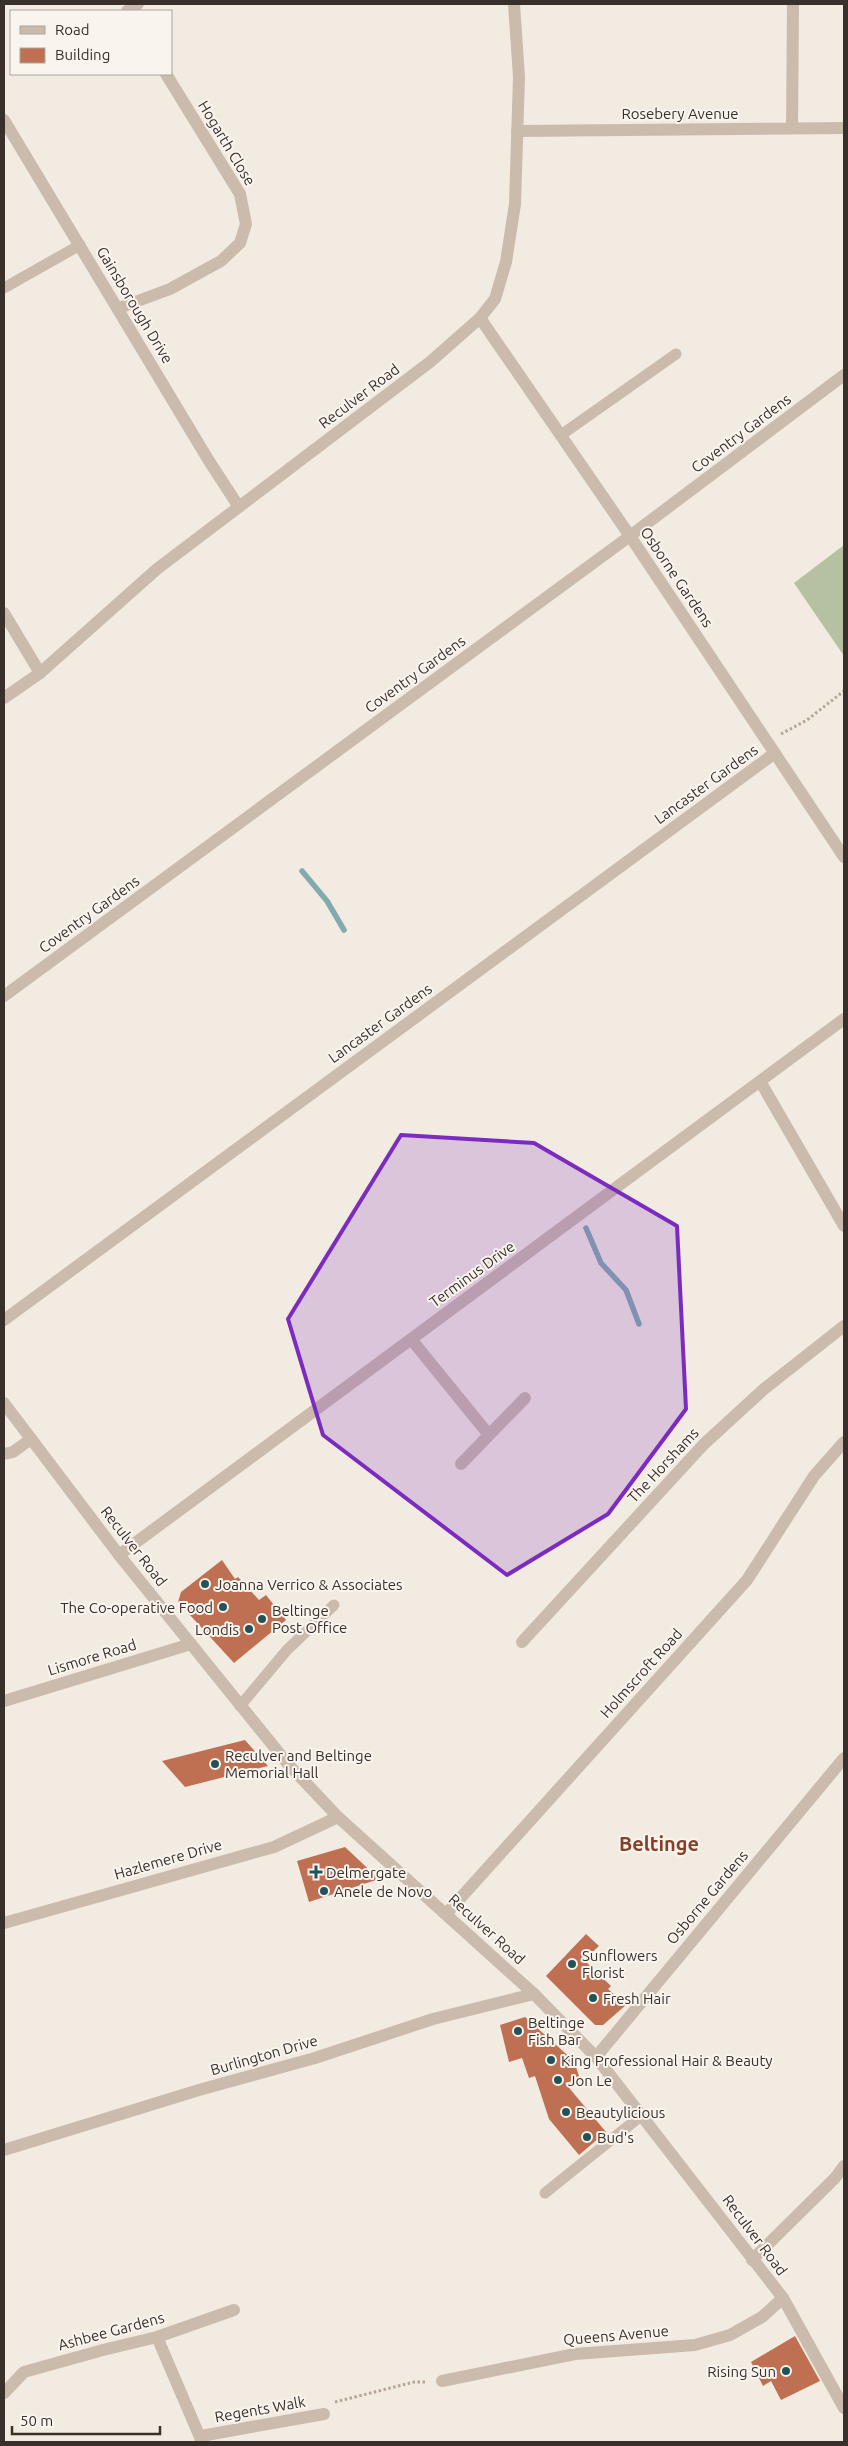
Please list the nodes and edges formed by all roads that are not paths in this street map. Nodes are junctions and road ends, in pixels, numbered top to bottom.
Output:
1 (514, 4) edge
2 (793, 4) edge
3 (167, 75) edge
4 (4, 120) edge
5 (792, 128) junction
6 (844, 128) edge
7 (517, 131) junction
8 (80, 245) junction
9 (4, 288) edge
10 (119, 308) junction
11 (480, 318) junction
12 (676, 354) dead end
13 (844, 375) edge
14 (561, 435) junction
15 (239, 507) junction
16 (630, 536) junction
17 (4, 612) edge
18 (40, 673) junction
19 (4, 698) edge
20 (775, 753) junction
21 (844, 857) edge
22 (4, 996) edge
23 (844, 1020) edge
24 (760, 1081) junction
25 (844, 1226) edge
26 (4, 1320) edge
27 (844, 1326) edge
28 (411, 1339) junction
29 (525, 1398) dead end
30 (4, 1403) edge
31 (489, 1434) junction
32 (31, 1439) junction
33 (844, 1442) edge
34 (4, 1454) edge
35 (461, 1464) dead end
36 (119, 1555) junction
37 (334, 1605) dead end
38 (522, 1642) dead end
39 (191, 1644) junction
40 (4, 1701) edge
41 (240, 1706) junction
42 (844, 1758) edge
43 (338, 1817) junction
44 (446, 1914) junction
45 (4, 1923) edge
46 (534, 1994) junction
47 (596, 2057) junction
48 (642, 2115) junction
49 (4, 2150) edge
50 (844, 2166) edge
51 (545, 2193) dead end
52 (752, 2260) junction
53 (783, 2298) junction
54 (234, 2310) dead end
55 (157, 2337) junction
56 (442, 2381) road end
57 (4, 2393) edge
58 (844, 2408) edge
59 (324, 2414) road end
60 (202, 2439) edge

1 - 7 street, Reculver Road
2 - 5 street
3 - 10 street, Hogarth Close
4 - 8 street, Gainsborough Drive
5 - 6 street, Rosebery Avenue
5 - 7 street, Rosebery Avenue
7 - 11 street, Reculver Road
8 - 9 lane
8 - 10 street, Gainsborough Drive
10 - 15 street, Gainsborough Drive
11 - 14 street, Osborne Gardens
11 - 15 street, Reculver Road
12 - 14 lane
13 - 16 street, Coventry Gardens
14 - 16 street, Osborne Gardens
15 - 18 street, Reculver Road
16 - 20 street, Osborne Gardens
16 - 22 street, Coventry Gardens
17 - 18 street
18 - 19 street, Reculver Road
20 - 21 street, Osborne Gardens
20 - 26 street, Lancaster Gardens
23 - 24 street, Terminus Drive
24 - 25 street
24 - 28 street, Terminus Drive
27 - 38 street, The Horshams
28 - 31 street
28 - 36 street, Terminus Drive
29 - 31 street
30 - 32 street, Reculver Road
31 - 35 street
32 - 34 street
32 - 36 street, Reculver Road
33 - 44 street, Holmscroft Road
36 - 39 street, Reculver Road
37 - 41 lane
39 - 40 street, Lismore Road
39 - 41 street, Reculver Road
41 - 43 street, Reculver Road
42 - 47 street, Osborne Gardens
43 - 44 street, Reculver Road
43 - 45 street, Hazlemere Drive
44 - 46 street, Reculver Road
46 - 47 street, Reculver Road
46 - 49 street, Burlington Drive
47 - 48 street, Reculver Road
48 - 51 lane
48 - 52 street, Reculver Road
50 - 52 street
52 - 53 street, Reculver Road
53 - 56 street, Queens Avenue
53 - 58 street, Reculver Road
54 - 55 street, Ashbee Gardens
55 - 57 street, Ashbee Gardens
55 - 60 street
59 - 60 street, Regents Walk

